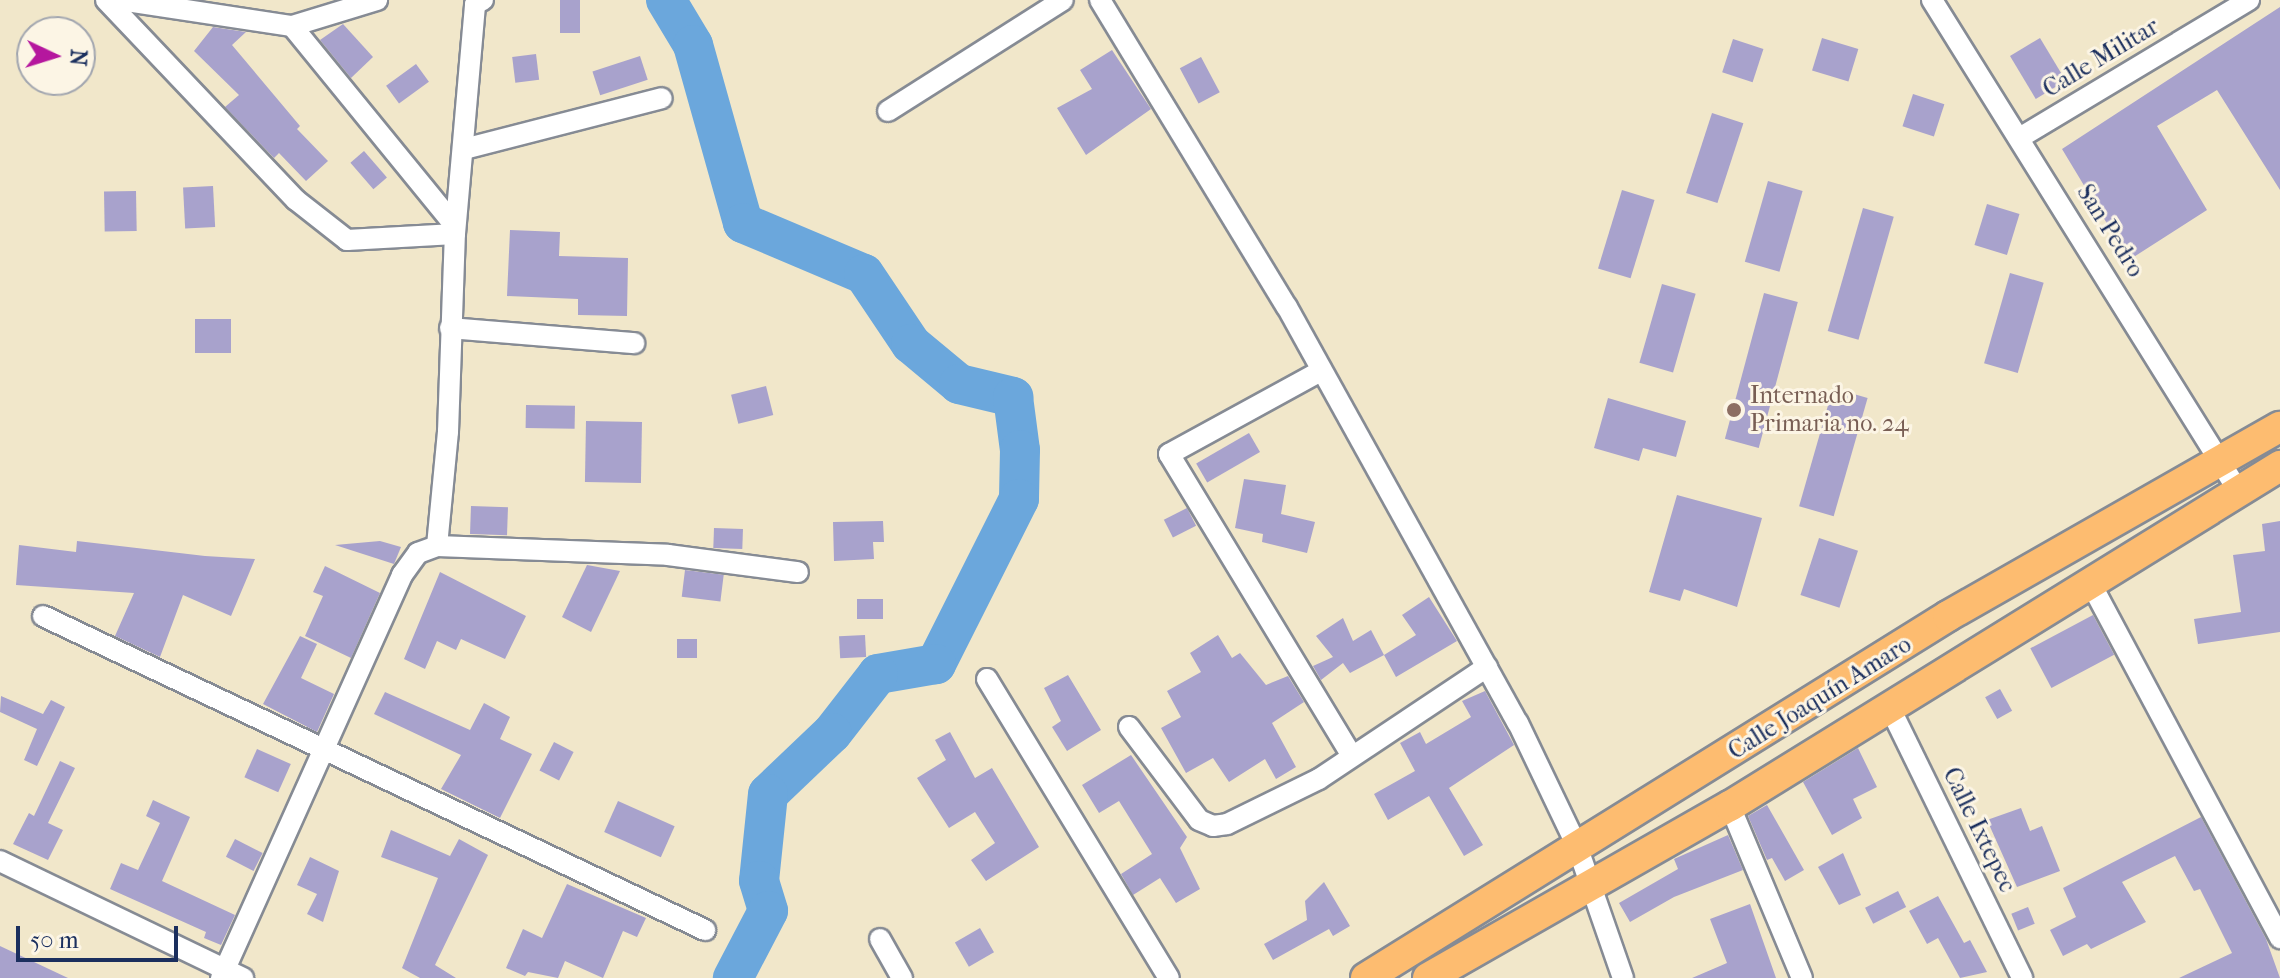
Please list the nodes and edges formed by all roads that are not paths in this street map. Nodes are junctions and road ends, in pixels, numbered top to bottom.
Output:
1 (106, 0) edge
2 (120, 0) edge
3 (377, 0) edge
4 (1063, 0) edge
5 (1100, 0) edge
6 (1932, 0) edge
7 (2249, 0) edge
8 (477, 1) edge
9 (292, 26) junction
10 (662, 98) dead end
11 (888, 111) dead end
12 (2021, 137) junction
13 (464, 149) junction
14 (455, 230) junction
15 (450, 328) junction
16 (634, 343) dead end
17 (1319, 372) junction
18 (2280, 427) edge
19 (2223, 462) junction
20 (2280, 466) edge
21 (2239, 492) junction
22 (437, 546) junction
23 (798, 572) dead end
24 (2090, 582) junction
25 (43, 616) dead end
26 (1487, 667) junction
27 (987, 679) dead end
28 (1889, 706) junction
29 (1129, 727) dead end
30 (324, 749) junction
31 (1352, 756) junction
32 (1730, 806) junction
33 (1577, 846) junction
34 (0, 861) edge
35 (1588, 884) junction
36 (705, 930) dead end
37 (2280, 938) edge
38 (880, 939) dead end
39 (230, 975) edge
40 (902, 978) edge
41 (1169, 978) edge
42 (1366, 978) edge
43 (1428, 978) edge
44 (1623, 978) edge
45 (1802, 978) edge
46 (2022, 978) edge

1 - 14 street
2 - 9 street
3 - 9 street
4 - 11 street
5 - 17 street
6 - 12 street, San Pedro
7 - 12 street, Calle Militar
8 - 13 street
9 - 14 street
10 - 13 street
12 - 19 street, San Pedro
13 - 14 street
14 - 15 street
15 - 16 street
15 - 22 street
17 - 26 street
17 - 31 street
18 - 19 main road, Calle Joaquín Amaro
19 - 21 street, San Pedro
19 - 33 main road, Calle Joaquín Amaro
20 - 21 main road, Calle Joaquín Amaro
21 - 24 main road, Calle Joaquín Amaro
22 - 23 street
22 - 30 street
24 - 28 main road, Calle Joaquín Amaro
24 - 37 street
25 - 30 street
26 - 31 street
26 - 33 street
27 - 41 street
28 - 32 main road, Calle Joaquín Amaro
28 - 46 street, Calle Ixtepec
29 - 31 street
30 - 36 street
30 - 39 street
32 - 35 main road, Calle Joaquín Amaro
32 - 45 street
33 - 35 street
33 - 42 main road, Calle Joaquín Amaro
34 - 39 street
35 - 43 main road, Calle Joaquín Amaro
35 - 44 street
38 - 40 street

